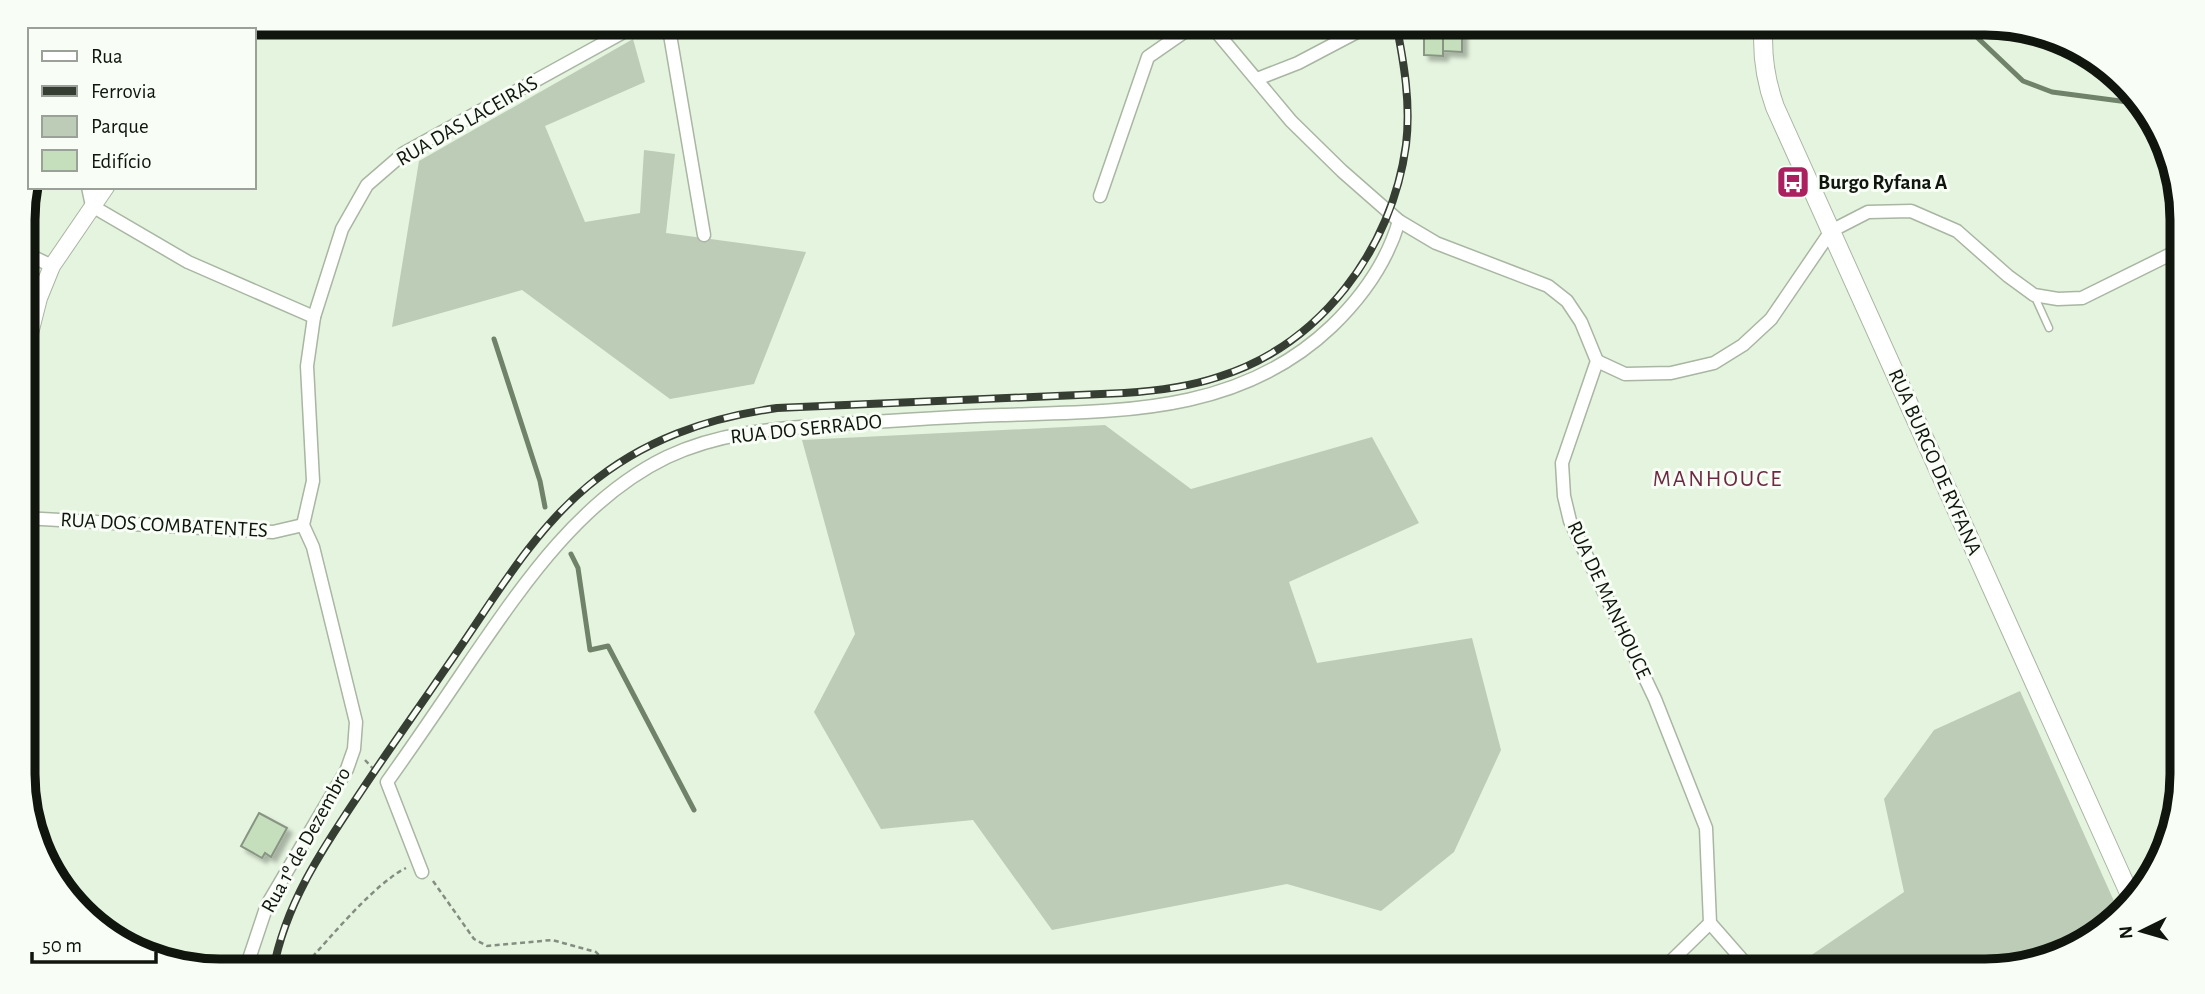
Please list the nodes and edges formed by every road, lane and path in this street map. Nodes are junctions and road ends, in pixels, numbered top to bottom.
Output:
1 (617, 35) edge
2 (670, 35) edge
3 (1180, 35) edge
4 (1219, 35) edge
5 (1351, 35) edge
6 (1762, 35) edge
7 (1257, 79) junction
8 (89, 189) edge
9 (105, 189) edge
10 (1100, 196) dead end
11 (93, 206) junction
12 (1399, 221) junction
13 (1831, 231) junction
14 (704, 235) dead end
15 (2170, 254) edge
16 (35, 258) edge
17 (52, 267) junction
18 (2034, 295) junction
19 (35, 310) edge
20 (314, 317) junction
21 (2049, 328) dead end
22 (1597, 361) junction
23 (35, 519) edge
24 (303, 525) junction
25 (354, 748) junction
26 (387, 782) junction
27 (420, 867) junction
28 (2128, 891) edge
29 (1710, 923) junction
30 (249, 959) edge
31 (311, 959) edge
32 (603, 959) edge
33 (1673, 959) edge
34 (1742, 959) edge

1 - 20 street, RUA DAS LACEIRAS
2 - 14 street
3 - 10 street
4 - 7 street
5 - 7 street
6 - 13 main road, RUA BURGO DE RYFANA
7 - 12 street
8 - 11 street
9 - 11 street
11 - 17 street
11 - 20 street
12 - 22 street
12 - 26 street, RUA DO SERRADO
13 - 18 street
13 - 22 street
13 - 28 main road, RUA BURGO DE RYFANA
15 - 18 street
16 - 17 street
17 - 19 street
18 - 21 lane
20 - 24 street, RUA DAS LACEIRAS
22 - 29 street, RUA DE MANHOUCE
23 - 24 street, RUA DOS COMBATENTES
24 - 25 street
25 - 26 path
25 - 30 street, Rua 1º de Dezembro
26 - 27 street
27 - 31 path
27 - 32 path
29 - 33 street
29 - 34 street

